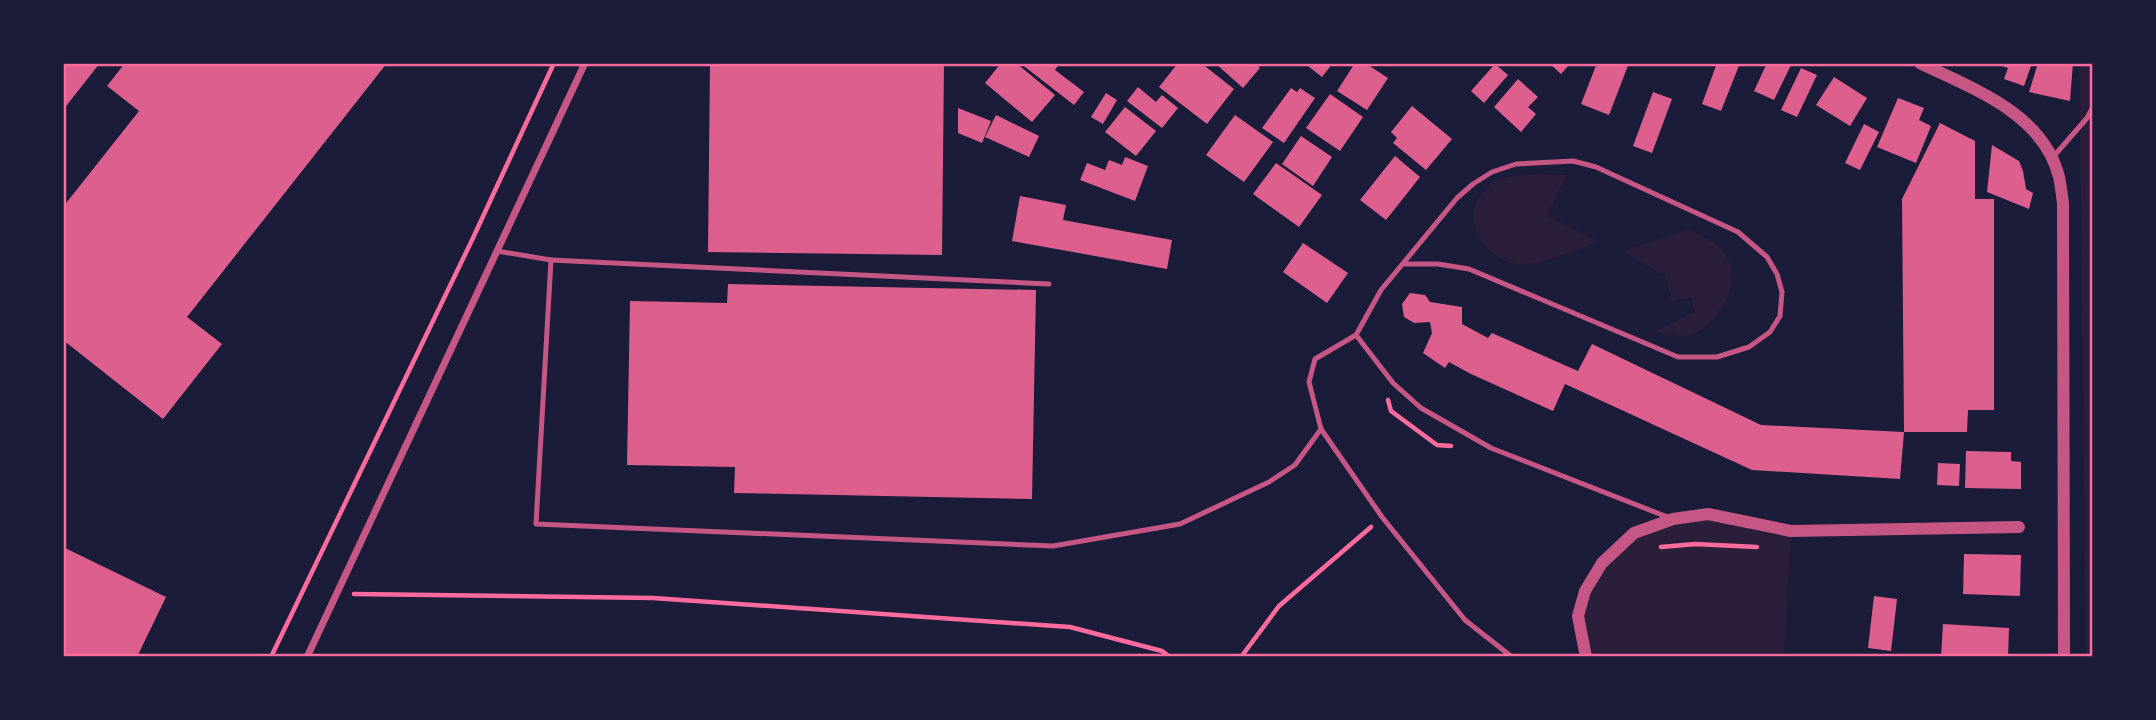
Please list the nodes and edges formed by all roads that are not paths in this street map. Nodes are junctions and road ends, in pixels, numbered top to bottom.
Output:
1 (585, 63) edge
2 (1920, 63) edge
3 (2093, 107) edge
4 (2052, 158) junction
5 (497, 251) junction
6 (551, 260) junction
7 (1404, 264) junction
8 (1049, 284) dead end
9 (1356, 335) junction
10 (1321, 429) junction
11 (1673, 519) junction
12 (2019, 527) dead end
13 (307, 657) edge
14 (1512, 657) edge
15 (1586, 657) edge
16 (2064, 657) edge

1 - 5 street
2 - 4 street
3 - 4 lane
4 - 16 street
5 - 6 lane
5 - 13 street
6 - 8 lane
6 - 10 lane
7 - 7 lane
7 - 9 lane
9 - 10 lane
9 - 11 lane
10 - 14 lane
11 - 12 street
11 - 15 street

